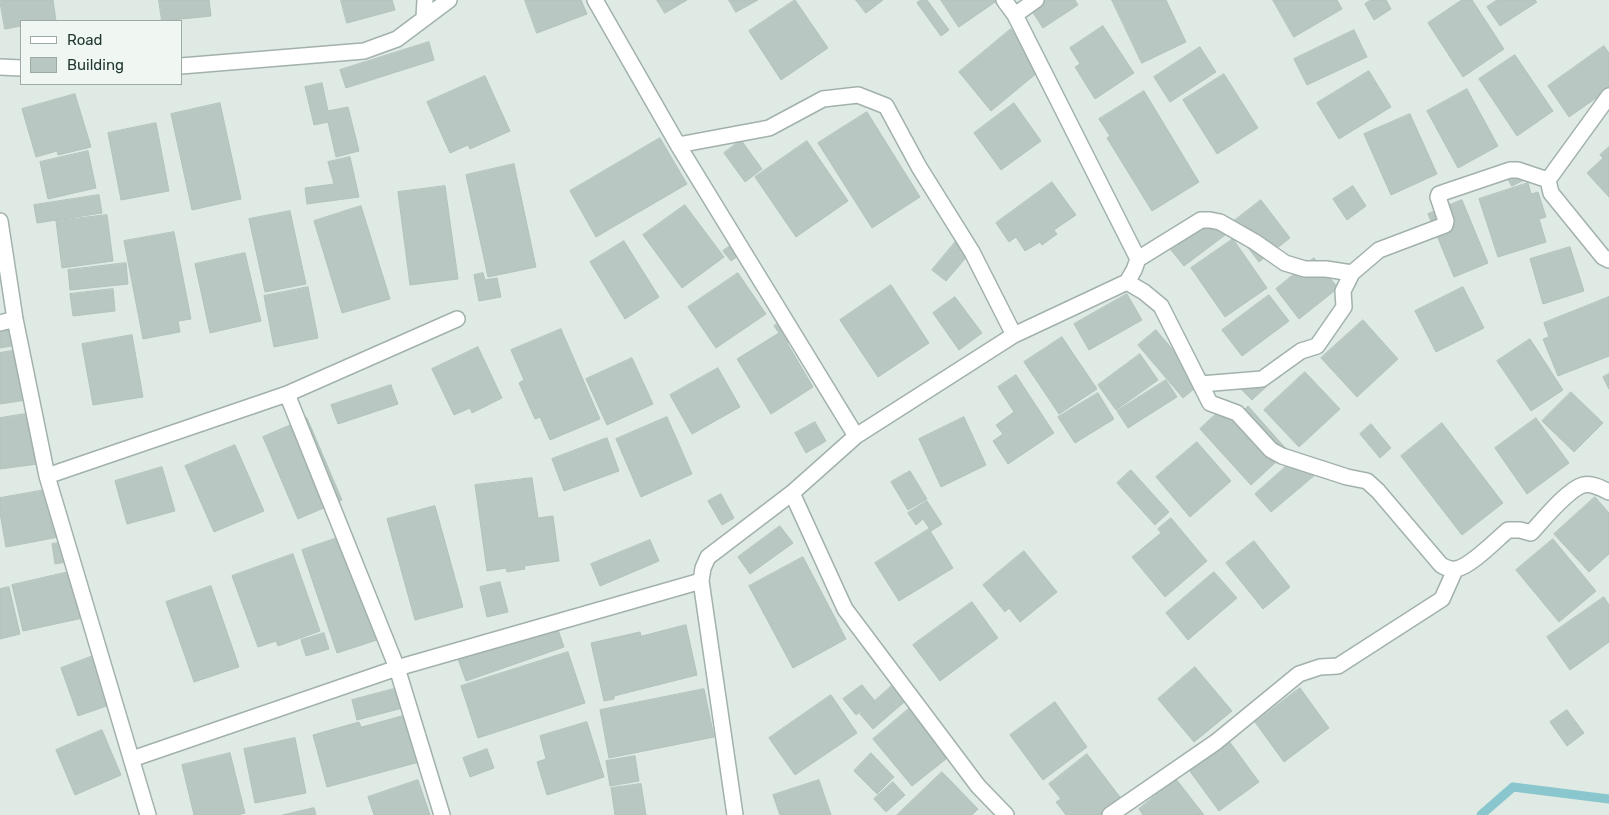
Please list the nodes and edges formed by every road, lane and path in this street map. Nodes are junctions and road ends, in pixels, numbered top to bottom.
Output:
1 (425, 0) edge
2 (449, 0) edge
3 (595, 0) edge
4 (1004, 0) edge
5 (1036, 0) edge
6 (1015, 15) junction
7 (424, 18) junction
8 (182, 66) edge
9 (0, 67) edge
10 (20, 68) edge
11 (1609, 96) edge
12 (678, 145) junction
13 (1548, 180) junction
14 (0, 221) edge
15 (1138, 259) junction
16 (1609, 260) edge
17 (1352, 274) junction
18 (1127, 282) junction
19 (15, 319) junction
20 (457, 319) dead end
21 (0, 324) edge
22 (1014, 335) junction
23 (1201, 384) junction
24 (287, 394) junction
25 (856, 436) junction
26 (47, 476) junction
27 (1609, 492) edge
28 (792, 493) junction
29 (1455, 570) junction
30 (702, 581) junction
31 (397, 668) junction
32 (132, 759) junction
33 (148, 815) edge
34 (442, 815) edge
35 (735, 815) edge
36 (1006, 815) edge
37 (1110, 815) edge

1 - 7 street
2 - 7 street
3 - 12 street
4 - 6 street
5 - 6 street
6 - 15 street
7 - 8 street
9 - 10 street
11 - 13 street
12 - 22 street
12 - 25 street
13 - 16 street
13 - 17 street
14 - 19 street
15 - 17 street
15 - 18 street
17 - 23 street
18 - 22 street
18 - 23 street
19 - 21 street
19 - 26 street
20 - 24 street
22 - 25 street
23 - 29 street
24 - 26 street
24 - 31 street
25 - 28 street
26 - 32 street
27 - 29 street
28 - 30 street
28 - 36 street
29 - 37 street
30 - 31 street
30 - 35 street
31 - 32 street
31 - 34 street
32 - 33 street

